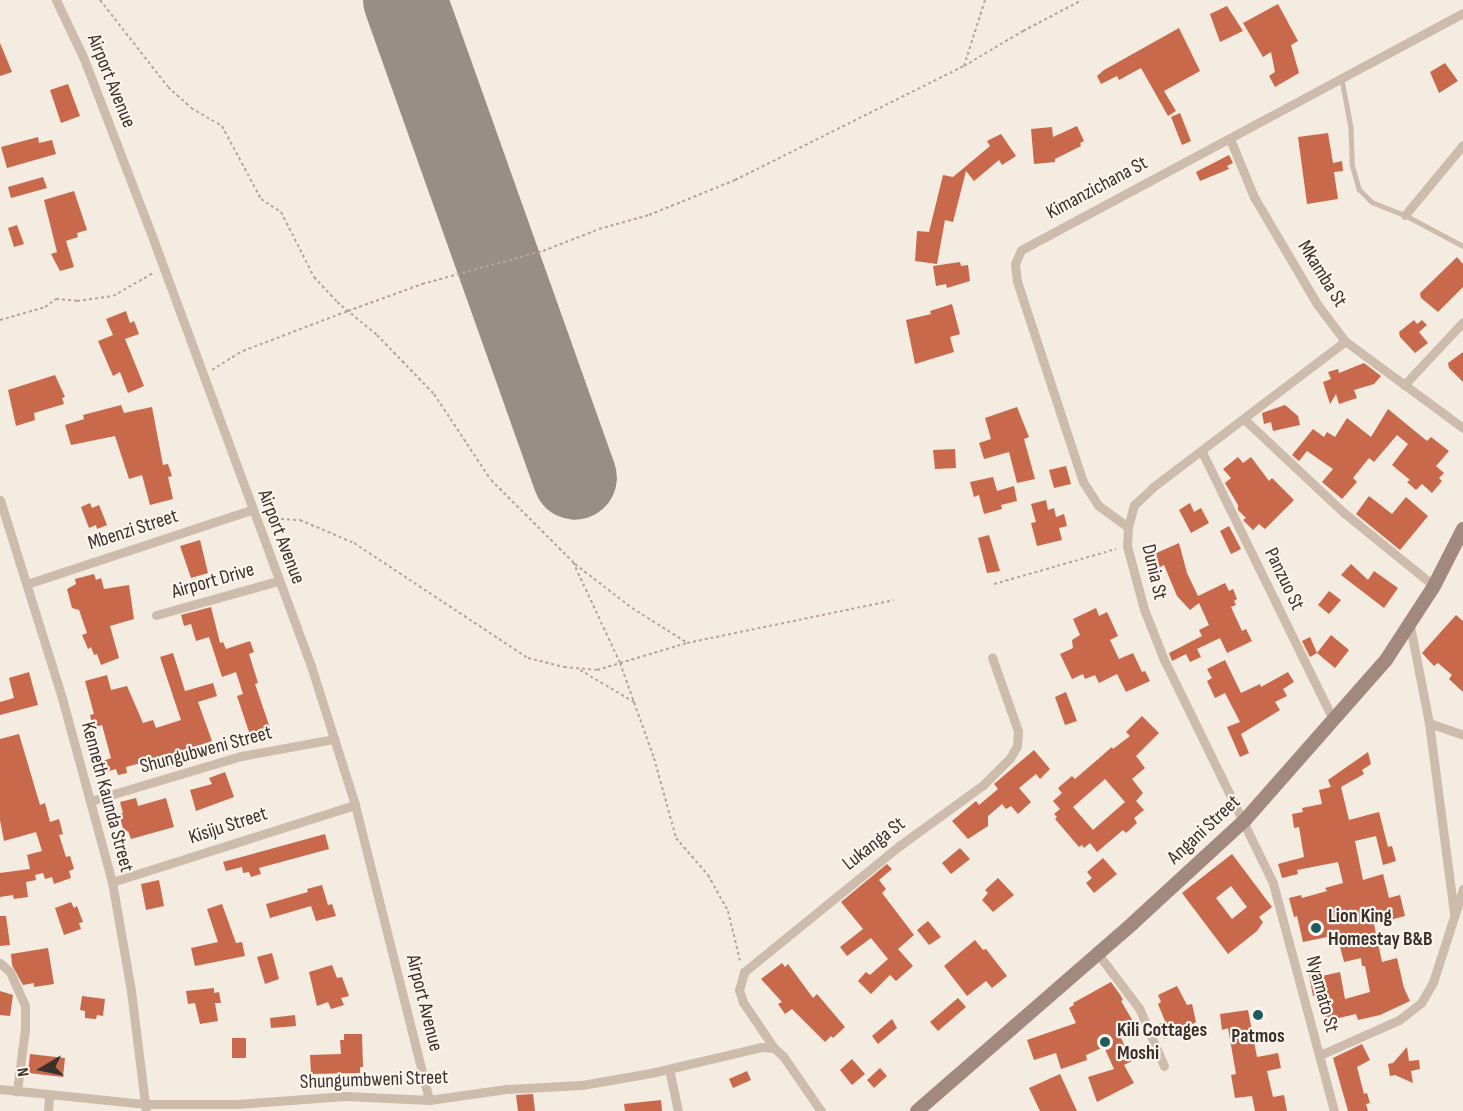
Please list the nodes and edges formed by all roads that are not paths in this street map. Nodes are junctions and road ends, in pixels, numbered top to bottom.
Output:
1 (56, 0) edge
2 (1463, 13) edge
3 (1342, 80) junction
4 (1230, 139) junction
5 (1463, 145) edge
6 (1405, 215) junction
7 (1463, 246) edge
8 (1463, 322) edge
9 (1345, 341) junction
10 (1404, 385) junction
11 (1245, 420) junction
12 (1463, 428) edge
13 (1202, 452) junction
14 (0, 503) edge
15 (253, 514) junction
16 (1128, 527) junction
17 (1463, 529) edge
18 (278, 581) junction
19 (27, 584) junction
20 (1434, 586) junction
21 (156, 615) dead end
22 (1410, 626) junction
23 (992, 657) dead end
24 (1334, 721) junction
25 (1428, 723) junction
26 (1463, 735) edge
27 (334, 739) junction
28 (90, 801) junction
29 (355, 805) junction
30 (1245, 820) junction
31 (112, 882) junction
32 (1463, 889) edge
33 (1454, 914) junction
34 (1098, 954) junction
35 (0, 963) edge
36 (774, 1048) junction
37 (1320, 1055) junction
38 (1164, 1066) dead end
39 (669, 1069) junction
40 (0, 1089) edge
41 (17, 1091) junction
42 (50, 1095) junction
43 (429, 1100) junction
44 (146, 1107) edge
45 (237, 1107) edge
46 (48, 1111) edge
47 (678, 1111) edge
48 (821, 1111) edge
49 (917, 1111) edge
50 (1334, 1111) edge

1 - 15 street, Airport Avenue
2 - 3 street, Kimanzichana St
3 - 4 street, Kimanzichana St
3 - 6 lane
4 - 9 street, Mkamba St
4 - 16 street, Kimanzichana St
5 - 6 street
6 - 7 lane
8 - 10 street
9 - 10 street, Mkamba St
9 - 11 street, Dunia St
10 - 12 street, Mkamba St
11 - 13 street, Dunia St
11 - 20 street
13 - 16 street, Dunia St
13 - 24 street, Panzuo St
14 - 19 street, Kenneth Kaunda Street
15 - 18 street, Airport Avenue
15 - 19 street, Mbenzi Street
16 - 30 street, Dunia St
17 - 20 street, Angani Street
18 - 21 street, Airport Drive
18 - 27 street, Airport Avenue
19 - 28 street, Kenneth Kaunda Street
20 - 22 street, Angani Street
22 - 24 street, Angani Street
22 - 25 street
23 - 36 street, Lukanga St
24 - 30 street, Angani Street
25 - 26 street
25 - 33 street
27 - 28 street, Shungubweni Street
27 - 29 street, Airport Avenue
28 - 31 street, Kenneth Kaunda Street
29 - 31 street, Kisiju Street
29 - 43 street, Airport Avenue
30 - 34 street, Angani Street
30 - 37 street, Nyamato St
31 - 44 street, Kenneth Kaunda Street
32 - 33 street
33 - 37 street
34 - 38 street
34 - 49 street, Angani Street
35 - 41 street
36 - 39 street, Shungumbweni Street
36 - 48 street
37 - 50 street, Nyamato St
39 - 43 street, Shungumbweni Street
39 - 47 street
40 - 41 street, Shungumbweni Street
41 - 42 street, Shungumbweni Street
42 - 44 street, Shungumbweni Street
42 - 46 street
43 - 45 street, Shungumbweni Street
44 - 45 street, Shungumbweni Street

